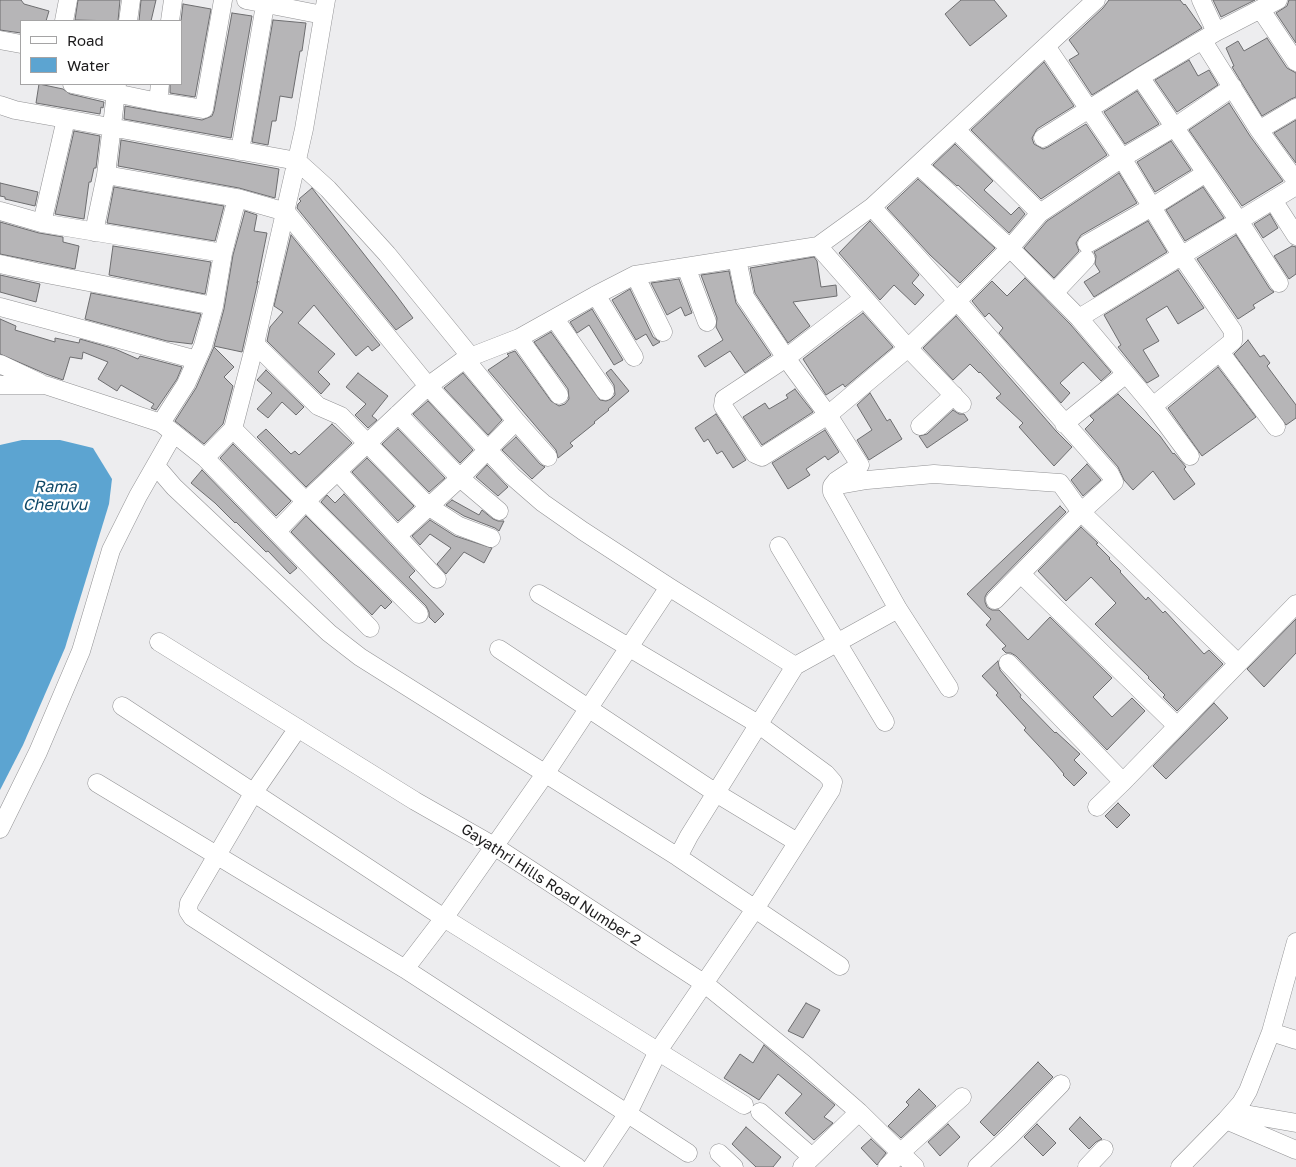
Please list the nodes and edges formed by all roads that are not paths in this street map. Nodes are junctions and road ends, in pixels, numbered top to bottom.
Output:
1 (131, 0) edge
2 (173, 0) edge
3 (222, 0) edge
4 (246, 0) edge
5 (1096, 0) edge
6 (1201, 0) edge
7 (1278, 0) edge
8 (66, 1) edge
9 (265, 4) junction
10 (325, 7) edge
11 (1261, 10) junction
12 (64, 20) edge
13 (128, 20) edge
14 (170, 20) edge
15 (1210, 36) junction
16 (0, 40) edge
17 (20, 44) edge
18 (1046, 46) junction
19 (1296, 62) edge
20 (1140, 77) junction
21 (83, 85) edge
22 (160, 85) edge
23 (1233, 87) junction
24 (116, 88) edge
25 (158, 102) junction
26 (0, 105) edge
27 (1296, 108) edge
28 (1090, 109) junction
29 (66, 119) junction
30 (1175, 127) junction
31 (111, 128) junction
32 (956, 130) junction
33 (1259, 130) junction
34 (1043, 138) dead end
35 (240, 151) junction
36 (1122, 158) junction
37 (297, 161) junction
38 (918, 165) junction
39 (1206, 173) junction
40 (106, 175) junction
41 (1296, 181) edge
42 (1296, 186) edge
43 (237, 198) junction
44 (1273, 200) junction
45 (872, 207) junction
46 (1152, 207) junction
47 (0, 211) edge
48 (286, 212) junction
49 (1040, 214) junction
50 (1239, 221) junction
51 (42, 223) junction
52 (94, 232) junction
53 (1296, 236) edge
54 (818, 246) junction
55 (1010, 248) junction
56 (223, 253) junction
57 (1181, 255) junction
58 (737, 259) junction
59 (0, 264) edge
60 (686, 267) junction
61 (635, 274) junction
62 (1279, 283) dead end
63 (1054, 293) junction
64 (596, 295) junction
65 (864, 298) junction
66 (958, 301) junction
67 (214, 306) junction
68 (0, 307) edge
69 (555, 318) junction
70 (1080, 318) junction
71 (707, 322) dead end
72 (663, 332) dead end
73 (520, 338) junction
74 (255, 344) junction
75 (908, 348) junction
76 (1220, 352) junction
77 (634, 357) dead end
78 (468, 358) junction
79 (786, 358) junction
80 (197, 360) junction
81 (0, 364) edge
82 (1126, 374) junction
83 (0, 385) edge
84 (46, 386) junction
85 (428, 386) junction
86 (605, 391) dead end
87 (559, 395) dead end
88 (1153, 406) junction
89 (398, 414) junction
90 (828, 414) junction
91 (516, 421) junction
92 (1064, 424) junction
93 (920, 426) dead end
94 (1276, 427) dead end
95 (168, 428) junction
96 (232, 429) junction
97 (368, 442) junction
98 (488, 450) junction
99 (1190, 456) dead end
100 (548, 457) dead end
101 (205, 458) junction
102 (156, 466) junction
103 (338, 472) junction
104 (460, 478) junction
105 (832, 486) junction
106 (306, 501) junction
107 (428, 506) junction
108 (499, 511) dead end
109 (1081, 512) junction
110 (277, 531) junction
111 (397, 536) junction
112 (491, 538) dead end
113 (780, 546) dead end
114 (1021, 574) junction
115 (437, 579) dead end
116 (669, 587) junction
117 (539, 594) dead end
118 (995, 600) dead end
119 (1296, 604) edge
120 (898, 609) junction
121 (419, 614) dead end
122 (370, 628) dead end
123 (159, 642) dead end
124 (836, 643) junction
125 (629, 648) junction
126 (499, 649) dead end
127 (1238, 663) junction
128 (1008, 664) dead end
129 (795, 666) junction
130 (949, 688) dead end
131 (122, 706) dead end
132 (590, 708) junction
133 (885, 722) dead end
134 (758, 724) junction
135 (1176, 725) junction
136 (298, 728) junction
137 (545, 774) junction
138 (1123, 782) junction
139 (97, 783) dead end
140 (254, 792) junction
141 (716, 793) junction
142 (1097, 807) dead end
143 (0, 829) edge
144 (796, 842) junction
145 (494, 846) junction
146 (217, 856) junction
147 (678, 857) junction
148 (755, 909) junction
149 (444, 918) junction
150 (1295, 948) edge
151 (840, 966) dead end
152 (406, 969) junction
153 (705, 984) junction
154 (1271, 1032) junction
155 (1296, 1040) edge
156 (658, 1051) junction
157 (1061, 1084) dead end
158 (962, 1097) dead end
159 (859, 1112) junction
160 (628, 1113) junction
161 (1230, 1116) junction
162 (1296, 1122) edge
163 (1104, 1149) dead end
164 (1296, 1150) edge
165 (900, 1152) junction
166 (688, 1153) dead end
167 (719, 1153) dead end
168 (807, 1162) edge
169 (1190, 1164) edge
170 (577, 1167) edge
171 (592, 1167) edge
172 (734, 1167) edge
173 (887, 1167) edge
174 (915, 1167) edge
175 (977, 1167) edge
176 (1087, 1167) edge

1 - 13 street
2 - 14 street
3 - 25 street
4 - 9 street
5 - 18 street
6 - 15 street
7 - 11 street
8 - 12 street
9 - 10 street
9 - 35 street
10 - 37 street
11 - 15 street
11 - 19 street
15 - 20 street
15 - 23 street
16 - 17 street
18 - 28 street
18 - 32 street
20 - 28 street
20 - 30 street
21 - 24 street
22 - 25 street
23 - 30 street
23 - 33 street
24 - 25 street
24 - 31 street
26 - 29 street
27 - 33 street
28 - 34 street
28 - 36 street
29 - 31 street
29 - 51 street
30 - 36 street
30 - 39 street
31 - 35 street
31 - 40 street
32 - 38 street
32 - 49 street
33 - 41 street
35 - 37 street
36 - 46 street
36 - 49 street
37 - 48 street
37 - 78 street
38 - 45 street
38 - 55 street
39 - 46 street
39 - 50 street
40 - 43 street
40 - 52 street
42 - 44 street
43 - 48 street
43 - 56 street
44 - 50 street
44 - 53 street
45 - 54 street
45 - 66 street
46 - 57 street
46 - 63 street
47 - 51 street
48 - 74 street
48 - 85 street
49 - 55 street
50 - 57 street
50 - 62 street
51 - 52 street
52 - 56 street
54 - 58 street
54 - 65 street
55 - 63 street
55 - 66 street
56 - 67 street
57 - 70 street
57 - 76 street
58 - 60 street
58 - 79 street
59 - 67 street
60 - 61 street
60 - 71 street
61 - 64 street
61 - 72 street
63 - 70 street
64 - 69 street
64 - 77 street
65 - 75 street
65 - 79 street
66 - 75 street
66 - 92 street
67 - 80 street
68 - 80 street
69 - 73 street
69 - 86 street
70 - 82 street
73 - 78 street
73 - 87 street
74 - 96 street
74 - 97 street
75 - 90 street
75 - 93 street
76 - 88 street
76 - 94 street
78 - 85 street
78 - 91 street
79 - 90 street
79 - 90 street
80 - 95 street
81 - 84 street
82 - 88 street
82 - 92 street
83 - 84 street
84 - 95 street
85 - 89 street
85 - 98 street
88 - 99 street
89 - 97 street
89 - 104 street
90 - 105 street
91 - 98 street
91 - 100 street
92 - 109 street
95 - 101 street
95 - 102 street
96 - 101 street
96 - 106 street
97 - 103 street
97 - 107 street
98 - 104 street
98 - 116 street
101 - 110 street
102 - 137 street
102 - 143 street
103 - 106 street
103 - 111 street
104 - 107 street
104 - 108 street
105 - 109 street
105 - 120 street
106 - 110 street
106 - 121 street
107 - 111 street
107 - 112 street
109 - 114 street
109 - 127 street
110 - 122 street
111 - 115 street
113 - 124 street
114 - 118 street
114 - 135 street
116 - 125 street
116 - 129 street
117 - 125 street
119 - 127 street
120 - 124 street
120 - 130 street
123 - 136 street, Gayathri Hills Road Number 2
124 - 129 street
124 - 133 street
125 - 132 street
125 - 134 street
126 - 132 street
127 - 135 street
128 - 138 street
129 - 134 street
131 - 140 street
132 - 137 street
132 - 141 street
134 - 141 street
134 - 144 street
135 - 138 street
136 - 140 street
136 - 145 street, Gayathri Hills Road Number 2
137 - 145 street
137 - 147 street
138 - 142 street
139 - 146 street
140 - 146 street
140 - 149 street
141 - 144 street
141 - 147 street
144 - 148 street
145 - 149 street
145 - 153 street, Gayathri Hills Road Number 2
146 - 152 street
146 - 170 street
147 - 148 street
148 - 151 street
148 - 153 street
149 - 152 street
149 - 156 street
150 - 154 street
152 - 160 street
153 - 156 street
153 - 159 street, Gayathri Hills Road Number 2
154 - 155 street
154 - 161 street
156 - 160 street
156 - 168 street
157 - 175 street
158 - 165 street
159 - 165 street, Gayathri Hills Road Number 2
159 - 168 street
160 - 166 street
160 - 171 street
161 - 162 street
161 - 164 street
161 - 169 street
163 - 176 street
165 - 173 street
165 - 174 street, Gayathri Hills Road Number 2
167 - 172 street

